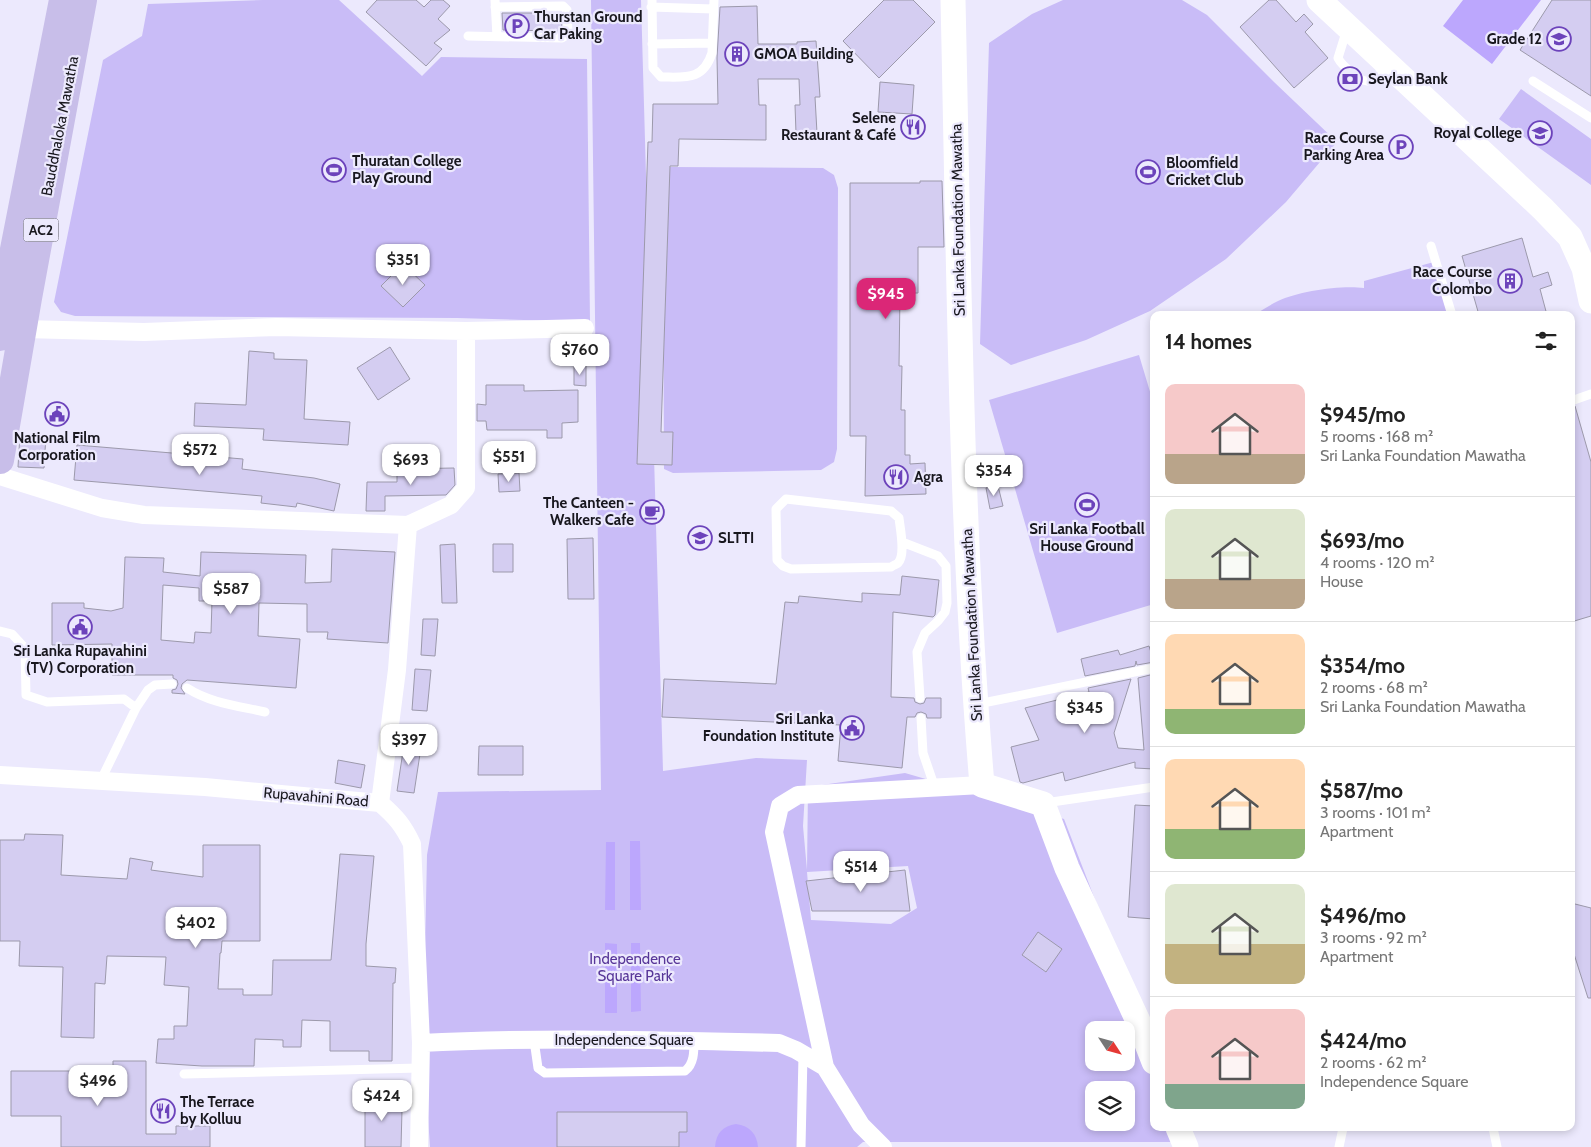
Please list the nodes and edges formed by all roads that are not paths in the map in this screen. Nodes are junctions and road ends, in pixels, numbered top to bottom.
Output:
1 (63, 0) edge
2 (84, 0) edge
3 (953, 0) edge
4 (1319, 0) edge
5 (495, 3) edge
6 (651, 4) edge
7 (714, 5) edge
8 (468, 36) dead end
9 (497, 37) junction
10 (712, 43) junction
11 (652, 44) junction
12 (1533, 80) dead end
13 (1591, 118) edge
14 (1581, 237) edge
15 (1431, 246) dead end
16 (1591, 301) edge
17 (1451, 311) edge
18 (6, 328) edge
19 (585, 328) dead end
20 (466, 331) junction
21 (1591, 394) edge
22 (1575, 400) edge
23 (0, 460) edge
24 (0, 476) edge
25 (408, 525) junction
26 (902, 542) junction
27 (0, 632) edge
28 (1150, 669) edge
29 (172, 684) dead end
30 (187, 688) dead end
31 (920, 698) dead end
32 (975, 705) junction
33 (136, 708) junction
34 (265, 712) dead end
35 (921, 718) dead end
36 (0, 775) edge
37 (101, 780) junction
38 (982, 786) junction
39 (935, 788) junction
40 (1150, 788) edge
41 (380, 803) junction
42 (1043, 804) junction
43 (534, 1040) junction
44 (694, 1041) junction
45 (421, 1043) junction
46 (1150, 1052) edge
47 (803, 1054) junction
48 (825, 1067) junction
49 (419, 1068) junction
50 (184, 1074) dead end
51 (1179, 1131) edge
52 (1343, 1131) edge
53 (1493, 1131) edge
54 (419, 1147) edge
55 (801, 1147) edge
56 (883, 1147) edge
57 (1186, 1147) edge
58 (1340, 1147) edge
59 (1496, 1147) edge

1 - 18 main road, Bauddhaloka Mawatha / AC2
2 - 18 main road, Bauddhaloka Mawatha / AC2
3 - 32 street, Sri Lanka Foundation Mawatha
4 - 14 street
5 - 9 lane
5 - 9 lane
6 - 7 lane
6 - 11 lane
7 - 10 lane
8 - 9 lane
10 - 11 lane
10 - 11 lane
12 - 13 lane
14 - 16 street
15 - 17 lane
18 - 20 street
18 - 23 main road, Bauddhaloka Mawatha / AC2
19 - 20 street
20 - 25 street
21 - 22 lane
24 - 25 street
25 - 41 street
26 - 26 lane
26 - 31 lane
27 - 33 lane
28 - 32 lane
29 - 33 lane
30 - 34 lane
32 - 38 street, Sri Lanka Foundation Mawatha
33 - 37 lane
35 - 39 lane
36 - 37 street, Rupavahini Road
37 - 41 street, Rupavahini Road
38 - 39 street
38 - 42 street
39 - 48 street
40 - 42 lane
41 - 45 street, Rupavahini Road
42 - 46 street
43 - 44 street, Independence Square
43 - 44 lane
43 - 45 street, Independence Square
44 - 47 street, Independence Square
45 - 49 street
47 - 48 street, Independence Square
47 - 55 lane
48 - 56 street, Independence Square
49 - 50 lane
49 - 54 street
51 - 57 street
52 - 58 lane
53 - 59 lane

